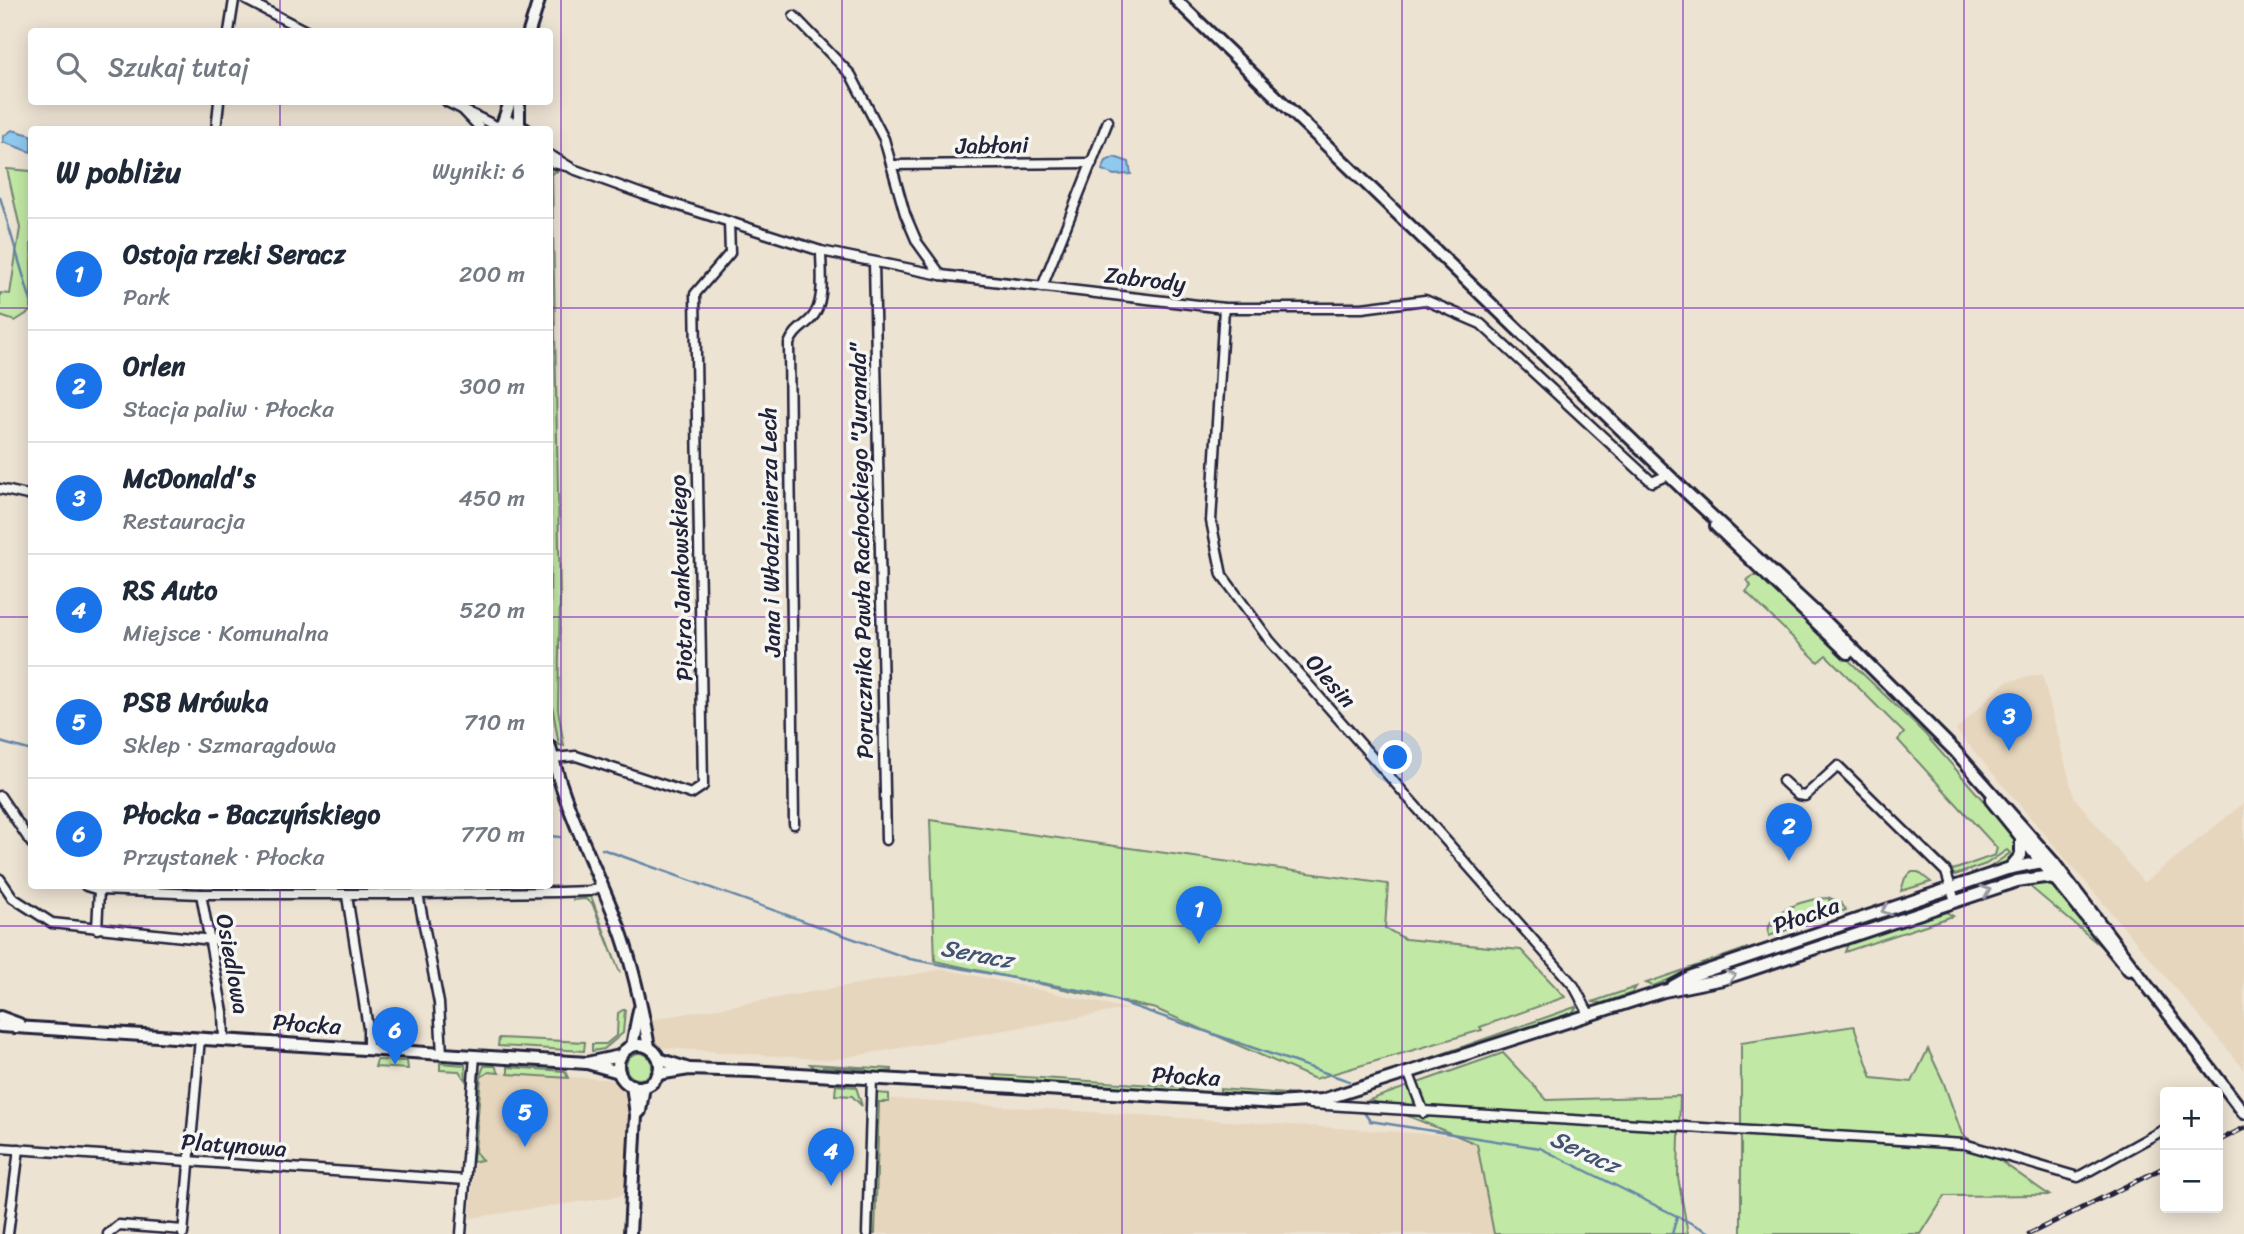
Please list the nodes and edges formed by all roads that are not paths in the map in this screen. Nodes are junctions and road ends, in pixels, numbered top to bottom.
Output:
1 (234, 0) edge
2 (246, 0) edge
3 (539, 0) edge
4 (1176, 0) edge
5 (794, 16) dead end
6 (230, 28) edge
7 (300, 28) edge
8 (530, 28) edge
9 (219, 105) edge
10 (454, 105) edge
11 (508, 105) edge
12 (519, 105) edge
13 (461, 108) junction
14 (1108, 121) dead end
15 (216, 126) edge
16 (478, 126) edge
17 (497, 126) edge
18 (522, 126) edge
19 (553, 157) edge
20 (553, 163) edge
21 (1091, 163) junction
22 (892, 165) junction
23 (566, 166) junction
24 (729, 222) junction
25 (821, 251) junction
26 (874, 261) junction
27 (941, 275) junction
28 (1042, 287) junction
29 (1223, 307) junction
30 (1668, 475) junction
31 (0, 489) edge
32 (28, 495) edge
33 (1925, 724) junction
34 (553, 752) edge
35 (553, 758) edge
36 (1783, 781) dead end
37 (0, 796) edge
38 (794, 824) dead end
39 (2021, 837) junction
40 (28, 838) edge
41 (886, 840) dead end
42 (2047, 864) junction
43 (2007, 869) junction
44 (0, 878) edge
45 (2056, 880) junction
46 (2017, 881) junction
47 (602, 886) junction
48 (1951, 888) junction
49 (96, 889) edge
50 (99, 890) junction
51 (201, 894) junction
52 (418, 894) junction
53 (346, 896) junction
54 (1955, 901) junction
55 (1859, 919) junction
56 (97, 929) junction
57 (1864, 932) junction
58 (212, 940) junction
59 (1767, 950) junction
60 (1776, 962) junction
61 (1664, 991) junction
62 (639, 1010) junction
63 (1589, 1014) junction
64 (0, 1017) edge
65 (2169, 1017) junction
66 (0, 1026) edge
67 (25, 1026) junction
68 (200, 1038) junction
69 (224, 1040) junction
70 (632, 1046) junction
71 (649, 1047) junction
72 (368, 1049) junction
73 (442, 1054) junction
74 (475, 1056) junction
75 (620, 1056) junction
76 (659, 1059) junction
77 (587, 1063) junction
78 (690, 1069) junction
79 (619, 1072) junction
80 (658, 1074) junction
81 (1409, 1074) junction
82 (872, 1078) junction
83 (632, 1085) junction
84 (645, 1086) junction
85 (1303, 1102) junction
86 (2241, 1110) edge
87 (1424, 1113) junction
88 (636, 1115) junction
89 (2160, 1132) edge
90 (0, 1148) edge
91 (19, 1149) junction
92 (188, 1161) junction
93 (465, 1180) junction
94 (183, 1232) edge
95 (8, 1234) edge
96 (108, 1234) edge
97 (461, 1234) edge
98 (630, 1234) edge
99 (867, 1234) edge

1 - 6 street
2 - 7 street
3 - 8 street
4 - 30 street
5 - 22 street
9 - 15 street
10 - 13 street
11 - 17 street
12 - 18 street
13 - 16 street
13 - 17 street
14 - 21 street
19 - 23 street, Zabrody
20 - 23 street, Zabrody
21 - 22 street, Jabłoni
21 - 28 street
22 - 27 street
23 - 24 street, Zabrody
24 - 25 street, Zabrody
24 - 34 street, Piotra Jankowskiego
25 - 26 street, Zabrody
25 - 38 street, Jana i Włodzimierza Lech
26 - 27 street, Zabrody
26 - 41 street, Porucznika Pawła Rachockiego "Juranda"
27 - 28 street, Zabrody
28 - 29 street, Zabrody
29 - 30 street, Zabrody
29 - 63 street, Olesin
30 - 33 street
31 - 32 street
33 - 39 street
33 - 42 street
35 - 47 street
36 - 48 street
37 - 40 street
39 - 42 street
39 - 43 street
42 - 43 street, Płocka
42 - 45 street
42 - 46 street, Płocka
42 - 65 street
43 - 48 street, Płocka
44 - 56 street
45 - 46 street, Płocka
45 - 65 street
54 -> 46 street, Płocka
47 - 52 street
47 - 62 street
48 - 54 street
48 -> 55 street, Płocka
49 - 50 street
50 - 51 street
50 - 56 street
51 - 53 street
51 - 58 street, Osiedlowa
52 - 53 street
52 - 73 street
53 - 72 street
54 - 57 street, Płocka
55 - 57 street, Płocka
55 - 59 street, Płocka
56 - 58 street
57 - 60 street, Płocka
58 - 69 street, Osiedlowa
59 - 60 street, Płocka
59 - 61 street, Płocka
61 -> 60 street, Płocka
61 - 63 street, Płocka
62 - 70 street
62 - 71 street
63 - 81 street, Płocka
64 - 67 street, Płocka
65 - 86 street
66 - 67 street, Płocka
67 - 68 street, Płocka
68 - 69 street, Płocka
68 - 92 street
69 - 72 street, Płocka
70 - 71 street
70 - 75 street
71 - 76 street
72 - 73 street, Płocka
73 - 74 street, Płocka
74 - 77 street, Płocka
74 - 93 street
75 - 77 street, Płocka
75 - 79 street
76 - 78 street, Płocka
76 - 80 street
77 - 79 street, Płocka
78 - 80 street, Płocka
78 - 82 street, Płocka
79 - 83 street
80 - 84 street
81 - 85 street, Płocka
81 - 87 street
82 - 85 street, Płocka
82 - 99 street
83 - 84 street
83 - 88 street
84 - 88 street
85 - 87 street
87 - 89 street
88 - 98 street
90 - 91 street, Platynowa
91 - 92 street, Platynowa
91 - 95 street
92 - 93 street, Platynowa
92 - 94 street
93 - 97 street
94 - 96 street

